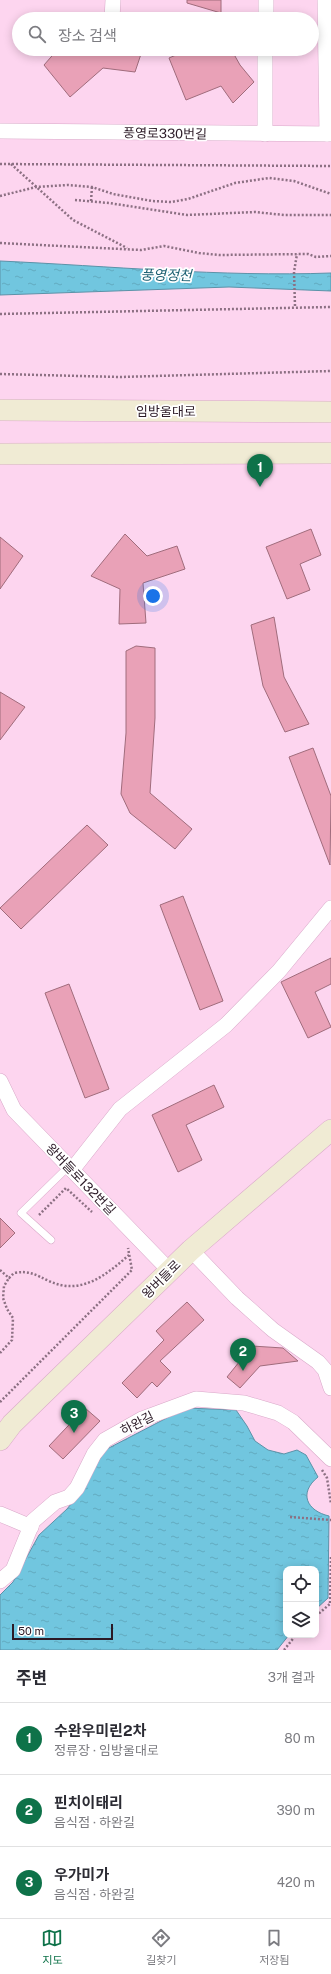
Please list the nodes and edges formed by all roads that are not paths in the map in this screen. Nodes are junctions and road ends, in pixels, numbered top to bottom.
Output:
1 (113, 0) edge
2 (266, 0) edge
3 (325, 0) edge
4 (112, 12) edge
5 (266, 12) edge
6 (265, 56) edge
7 (0, 131) edge
8 (265, 134) junction
9 (329, 134) edge
10 (0, 410) edge
11 (331, 412) edge
12 (331, 453) edge
13 (0, 454) edge
14 (331, 908) edge
15 (0, 1081) edge
16 (331, 1130) edge
17 (72, 1170) junction
18 (50, 1240) dead end
19 (191, 1250) junction
20 (170, 1271) junction
21 (328, 1367) edge
22 (331, 1388) edge
23 (0, 1440) edge
24 (325, 1462) edge
25 (0, 1514) edge
26 (31, 1527) junction
27 (0, 1581) edge

1 - 4 street
2 - 5 street
3 - 9 street
6 - 8 street
7 - 8 street, 풍영로330번길
8 - 9 street, 풍영로330번길
10 - 11 main road, 임방울대로
12 - 13 main road
14 - 17 street
15 - 17 street, 왕버들로132번길
16 - 19 main road, 왕버들로
17 - 18 lane
17 - 20 street, 왕버들로132번길
19 - 20 main road, 왕버들로
19 - 21 street
20 - 23 main road, 왕버들로
21 - 22 street
24 - 26 street, 하완길
25 - 26 street
26 - 27 street, 하완길

